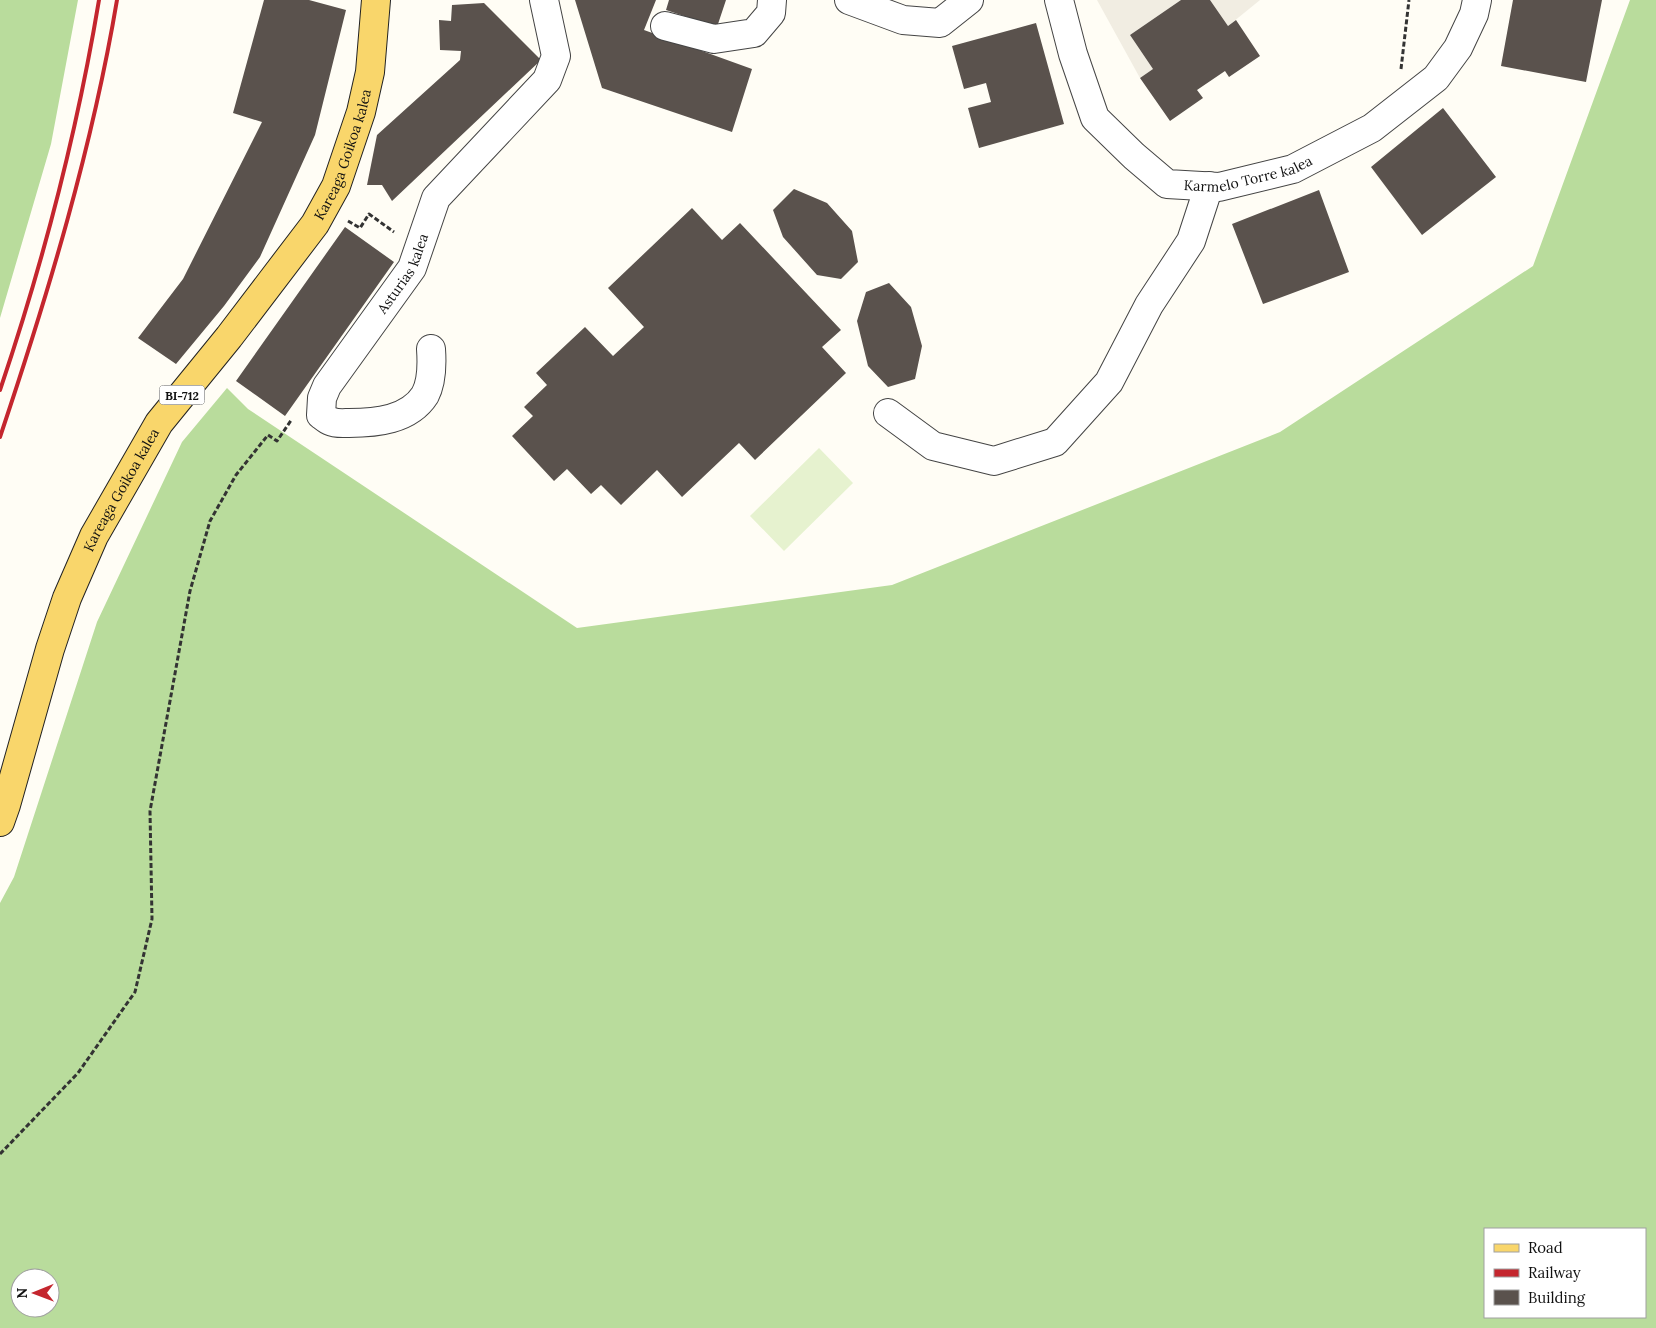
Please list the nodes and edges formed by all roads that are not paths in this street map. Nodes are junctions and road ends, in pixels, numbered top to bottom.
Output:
1 (376, 0) edge
2 (544, 0) edge
3 (772, 0) edge
4 (849, 0) edge
5 (969, 0) edge
6 (1059, 0) edge
7 (1477, 0) edge
8 (665, 26) dead end
9 (1209, 186) junction
10 (431, 350) dead end
11 (888, 413) dead end
12 (0, 822) edge

1 - 12 main road, Kareaga Goikoa kalea / BI-712
2 - 10 street, Asturias kalea
3 - 8 street
4 - 5 street
6 - 9 street, Karmelo Torre kalea
7 - 9 street, Karmelo Torre kalea
9 - 11 street

